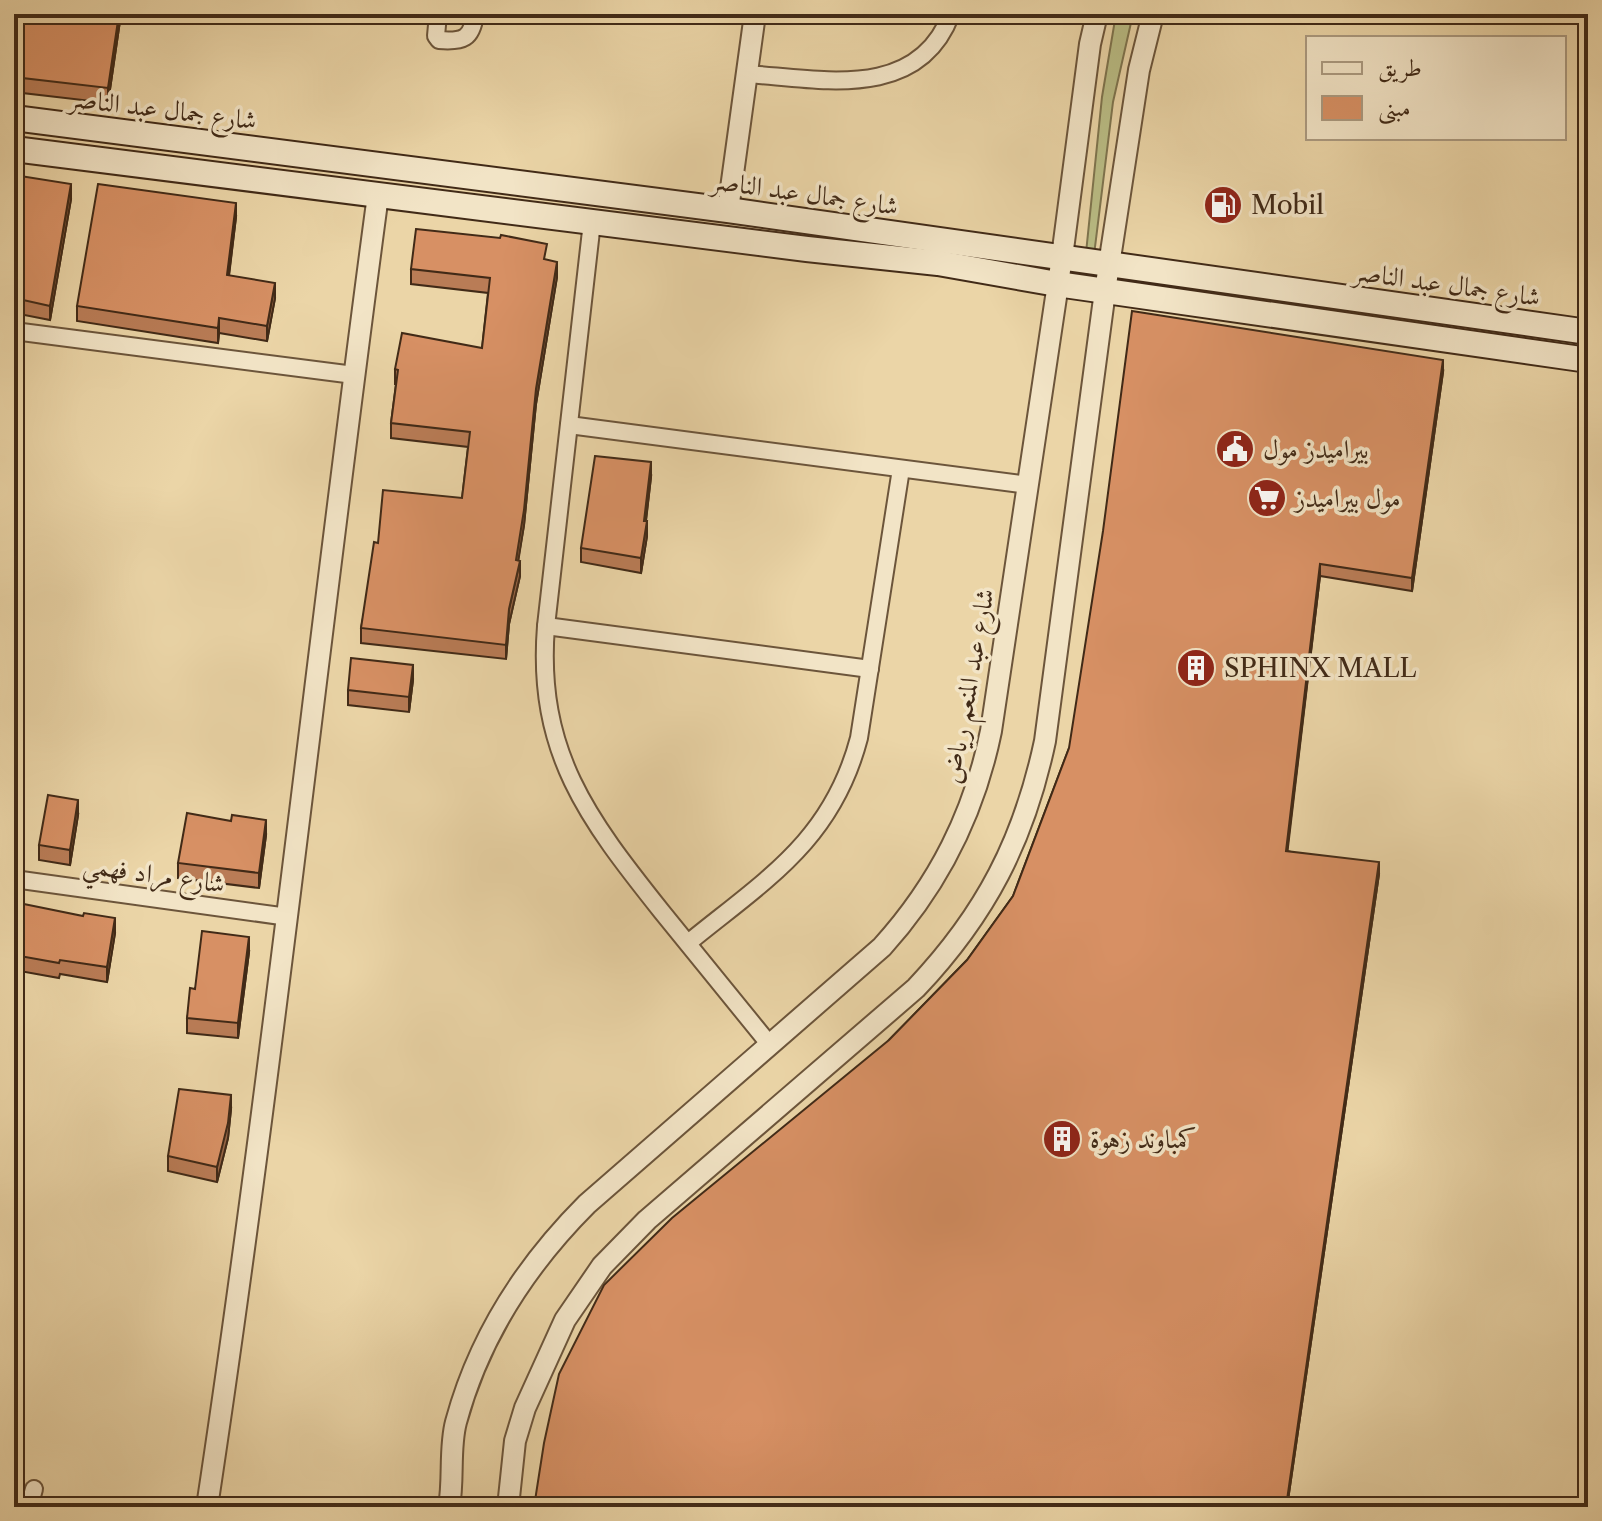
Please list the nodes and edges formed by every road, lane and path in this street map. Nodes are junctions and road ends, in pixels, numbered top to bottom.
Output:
1 (438, 14) edge
2 (475, 14) edge
3 (755, 14) edge
4 (951, 14) edge
5 (1097, 14) edge
6 (1153, 14) edge
7 (747, 74) junction
8 (14, 118) edge
9 (14, 149) edge
10 (378, 195) junction
11 (728, 210) junction
12 (592, 222) junction
13 (1062, 257) junction
14 (1110, 264) junction
15 (1057, 284) junction
16 (1105, 291) junction
17 (14, 331) edge
18 (1588, 332) edge
19 (1588, 360) edge
20 (354, 375) junction
21 (569, 425) junction
22 (901, 469) junction
23 (1028, 485) junction
24 (546, 626) junction
25 (870, 669) junction
26 (14, 879) edge
27 (288, 917) junction
28 (688, 943) junction
29 (770, 1045) junction
30 (34, 1489) dead end
31 (29, 1507) edge
32 (207, 1507) edge
33 (449, 1507) edge
34 (508, 1507) edge

1 - 2 street
3 - 7 street
4 - 7 street
5 - 13 street, شارع عبد المنعم رياض
6 - 14 street
7 - 11 street
8 - 11 main road, شارع جمال عبد الناصر
9 - 10 main road, شارع جمال عبد الناصر
10 - 12 main road, شارع جمال عبد الناصر
10 - 20 street
11 - 13 main road, شارع جمال عبد الناصر
12 - 15 main road, شارع جمال عبد الناصر
12 - 21 street
13 - 14 main road, شارع جمال عبد الناصر
13 - 15 street, شارع عبد المنعم رياض
14 - 16 street
14 - 18 main road, شارع جمال عبد الناصر
15 - 16 main road, شارع جمال عبد الناصر
15 - 23 street, شارع عبد المنعم رياض
16 - 19 main road, شارع جمال عبد الناصر
16 - 34 street
17 - 20 street
20 - 27 street
21 - 22 street
21 - 24 street
22 - 23 street
22 - 25 street
23 - 29 street, شارع عبد المنعم رياض
24 - 25 street
24 - 28 street
25 - 28 street
26 - 27 street, شارع مراد فهمي
27 - 32 street
28 - 29 street
29 - 33 street, شارع عبد المنعم رياض
30 - 31 street

